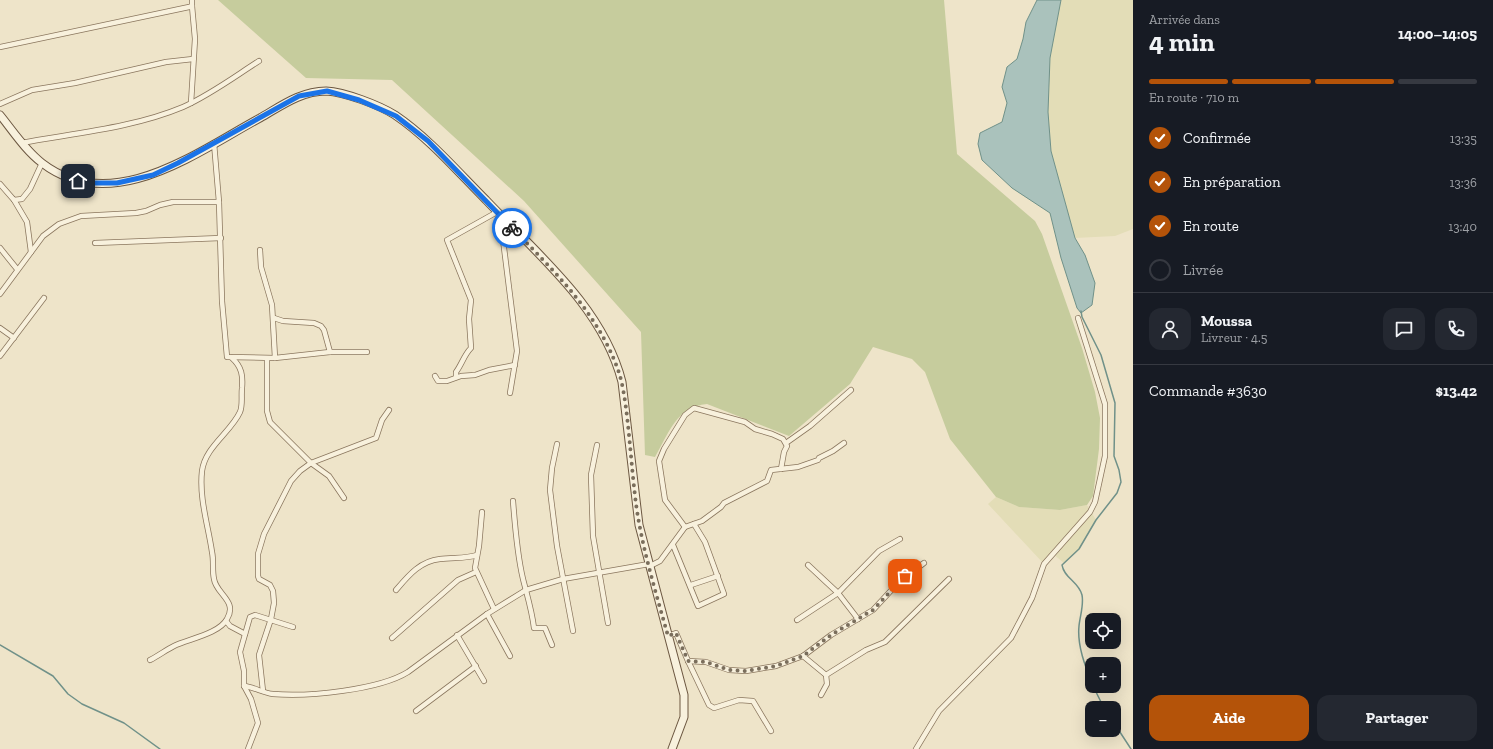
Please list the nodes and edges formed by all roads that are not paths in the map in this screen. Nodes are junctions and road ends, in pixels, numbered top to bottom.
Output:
1 (192, 0) edge
2 (192, 6) junction
3 (0, 47) edge
4 (193, 59) junction
5 (259, 61) dead end
6 (191, 103) junction
7 (0, 104) edge
8 (0, 114) edge
9 (21, 143) junction
10 (214, 143) junction
11 (42, 163) junction
12 (0, 184) edge
13 (14, 200) junction
14 (219, 202) junction
15 (499, 214) junction
16 (220, 238) junction
17 (95, 244) dead end
18 (0, 248) edge
19 (260, 250) dead end
20 (31, 252) junction
21 (18, 269) junction
22 (0, 294) edge
23 (44, 298) dead end
24 (274, 318) junction
25 (1078, 318) dead end
26 (0, 328) edge
27 (14, 338) junction
28 (330, 352) junction
29 (367, 352) dead end
30 (0, 356) edge
31 (232, 358) junction
32 (275, 358) junction
33 (267, 359) junction
34 (515, 365) junction
35 (435, 376) dead end
36 (456, 377) junction
37 (851, 390) dead end
38 (510, 393) dead end
39 (389, 410) dead end
40 (786, 443) junction
41 (844, 443) dead end
42 (557, 444) dead end
43 (597, 445) dead end
44 (310, 463) junction
45 (781, 469) junction
46 (344, 498) dead end
47 (513, 501) dead end
48 (482, 512) dead end
49 (694, 524) junction
50 (684, 527) junction
51 (900, 539) dead end
52 (673, 545) junction
53 (477, 555) junction
54 (924, 563) dead end
55 (649, 565) junction
56 (808, 565) dead end
57 (476, 572) junction
58 (601, 574) junction
59 (718, 576) junction
60 (563, 579) junction
61 (949, 579) dead end
62 (691, 585) junction
63 (396, 590) dead end
64 (526, 590) junction
65 (838, 593) junction
66 (494, 609) junction
67 (487, 614) junction
68 (271, 619) junction
69 (858, 619) junction
70 (797, 620) dead end
71 (226, 621) junction
72 (608, 623) dead end
73 (293, 627) dead end
74 (573, 631) dead end
75 (245, 634) junction
76 (457, 635) junction
77 (668, 636) junction
78 (392, 638) dead end
79 (552, 645) dead end
80 (510, 656) dead end
81 (803, 656) junction
82 (150, 660) dead end
83 (688, 661) junction
84 (476, 666) junction
85 (826, 675) junction
86 (484, 681) dead end
87 (244, 686) junction
88 (263, 691) junction
89 (821, 695) dead end
90 (416, 711) dead end
91 (771, 731) dead end
92 (248, 749) edge
93 (672, 749) edge
94 (916, 749) edge

1 - 2 street
2 - 3 street
2 - 4 street
4 - 6 street
4 - 7 street
5 - 6 street
6 - 9 street
8 - 9 street
9 - 11 street
10 - 11 street
10 - 14 street
10 - 15 street
11 - 13 street
12 - 13 street
13 - 20 street
14 - 16 street
14 - 20 street
15 - 34 street
15 - 36 street
15 - 55 street
16 - 17 street
16 - 31 street
18 - 21 street
19 - 24 street
20 - 21 street
21 - 22 street
23 - 27 street
24 - 28 street
24 - 32 street
25 - 94 street
26 - 27 street
27 - 30 street
28 - 29 street
28 - 32 street
31 - 33 street
31 - 71 street
32 - 33 street
33 - 44 street
34 - 36 street
34 - 38 street
35 - 36 street
37 - 40 street
39 - 44 street
40 - 45 street
40 - 50 street
41 - 45 street
42 - 60 street
43 - 58 street
44 - 46 street
44 - 68 street
45 - 49 street
47 - 64 street
48 - 53 street
49 - 50 street
49 - 59 street
50 - 52 street
51 - 65 street
52 - 55 street
52 - 62 street
53 - 57 street
53 - 63 street
54 - 69 street
55 - 58 street
55 - 77 street
56 - 65 street
57 - 66 street
57 - 78 street
58 - 60 street
58 - 72 street
59 - 62 street
59 - 62 street
60 - 64 street
60 - 74 street
61 - 85 street
64 - 66 street
64 - 79 street
65 - 69 street
65 - 70 street
66 - 67 street
67 - 76 street
67 - 80 street
68 - 73 street
68 - 75 street
68 - 88 street
69 - 81 street
71 - 75 street
71 - 82 street
75 - 87 street
76 - 84 street
76 - 88 street
77 - 83 street
77 - 93 street
81 - 83 street
81 - 85 street
83 - 91 street
84 - 86 street
84 - 90 street
85 - 89 street
87 - 88 street
87 - 92 street

